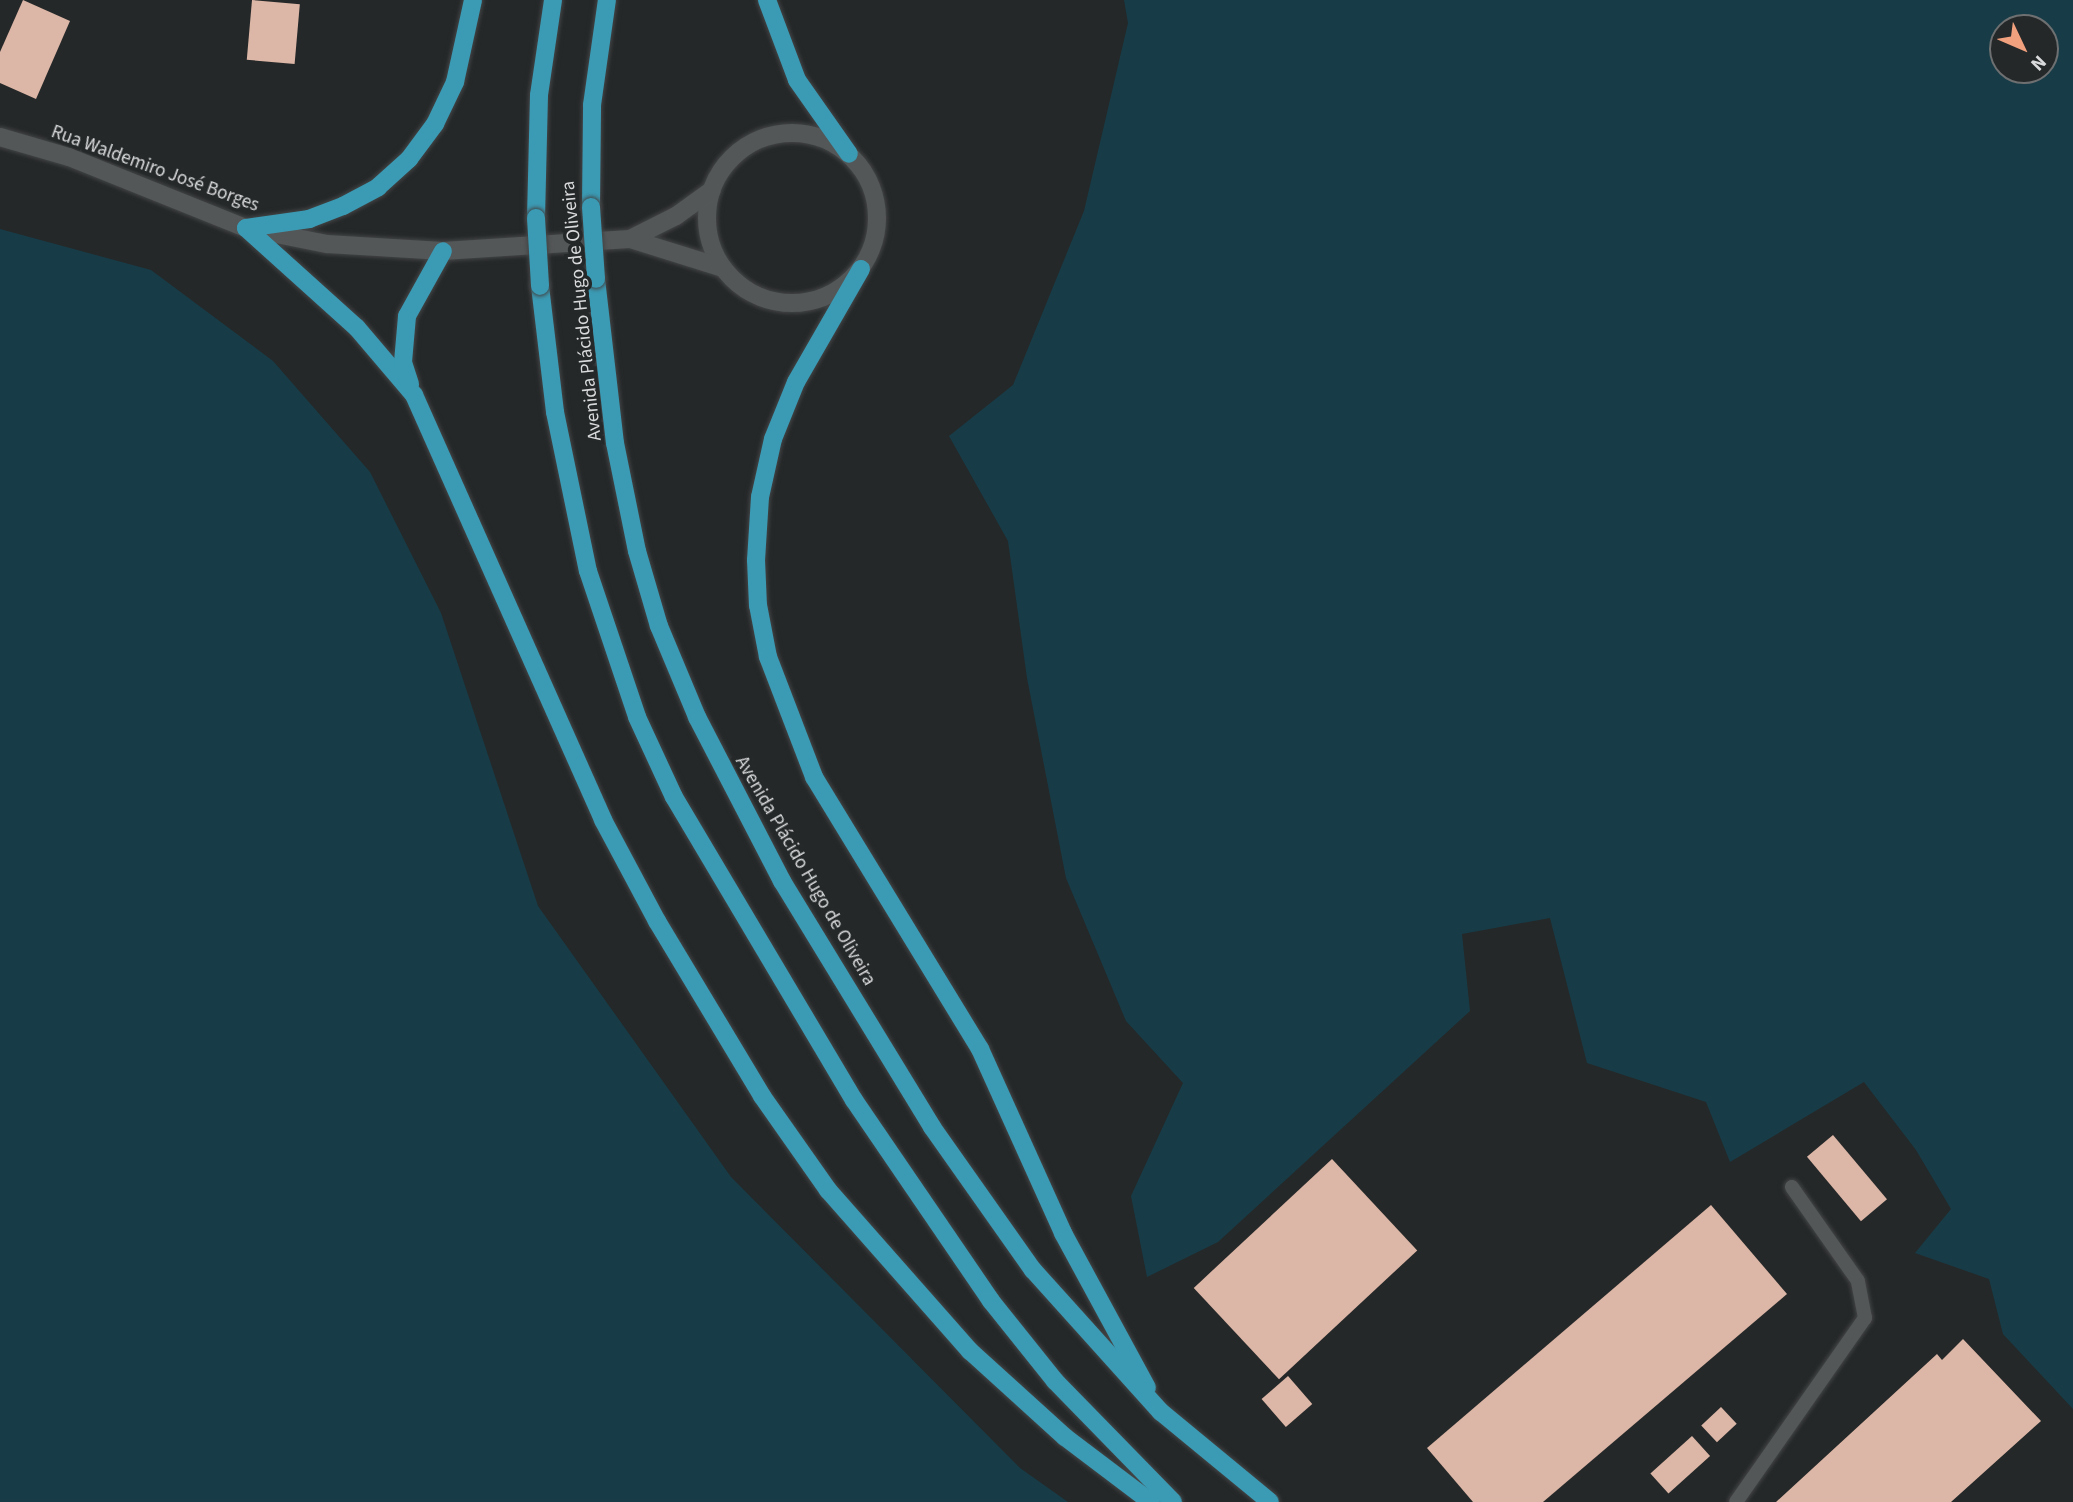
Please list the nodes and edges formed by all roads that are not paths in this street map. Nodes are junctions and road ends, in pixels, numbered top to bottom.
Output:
1 (473, 0) edge
2 (553, 0) edge
3 (607, 0) edge
4 (767, 0) edge
5 (0, 137) edge
6 (849, 154) junction
7 (712, 190) junction
8 (246, 228) junction
9 (630, 239) junction
10 (443, 251) junction
11 (723, 268) junction
12 (861, 270) junction
13 (414, 395) junction
14 (1792, 1188) dead end
15 (1161, 1412) junction
16 (1151, 1502) edge
17 (1173, 1502) edge
18 (1270, 1502) edge
19 (1737, 1502) edge

1 - 8 main road
2 - 17 main road, Avenida Plácido Hugo de Oliveira, bridge
3 - 15 main road, Avenida Plácido Hugo de Oliveira, bridge
4 - 6 main road
5 - 8 main road, Rua Waldemiro José Borges
6 - 7 main road
6 - 12 main road
7 - 9 main road, Rua Waldemiro José Borges
7 - 11 main road
8 - 10 main road, Rua Waldemiro José Borges
8 - 13 main road
9 - 10 main road, Rua Waldemiro José Borges
9 - 11 main road, Rua Waldemiro José Borges
10 - 13 main road
11 - 12 main road
12 - 15 main road
13 - 16 main road
14 - 19 lane
15 - 18 main road, Avenida Plácido Hugo de Oliveira

